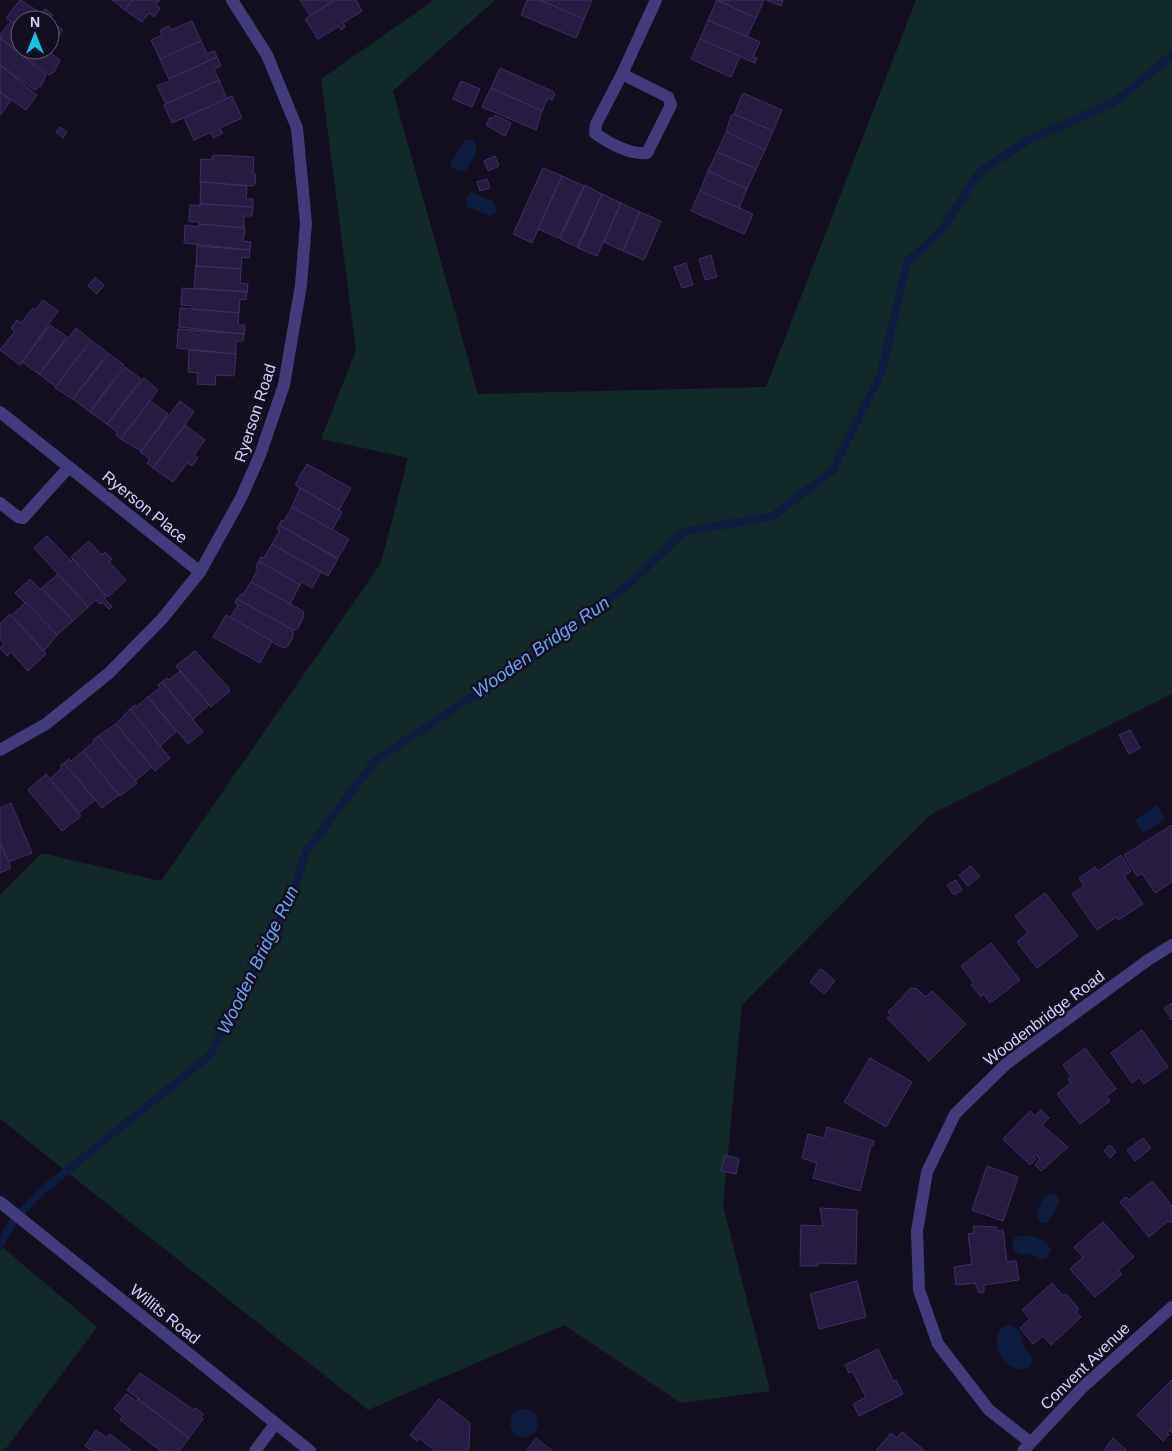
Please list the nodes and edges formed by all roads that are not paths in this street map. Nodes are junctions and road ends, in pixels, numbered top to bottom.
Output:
1 (232, 0) edge
2 (656, 0) edge
3 (622, 74) junction
4 (0, 412) edge
5 (69, 467) junction
6 (0, 503) edge
7 (200, 572) junction
8 (0, 750) edge
9 (1172, 945) edge
10 (3, 1205) edge
11 (1172, 1307) edge
12 (275, 1424) junction
13 (1026, 1447) edge
14 (255, 1451) edge
15 (310, 1451) edge

1 - 7 street, Ryerson Road
2 - 3 street
3 - 3 street
4 - 5 street, Ryerson Place
5 - 6 street
5 - 7 street, Ryerson Place
7 - 8 street, Ryerson Road
9 - 13 street, Woodenbridge Road
10 - 12 street, Willits Road
11 - 13 street, Convent Avenue
12 - 14 street
12 - 15 street, Willits Road

